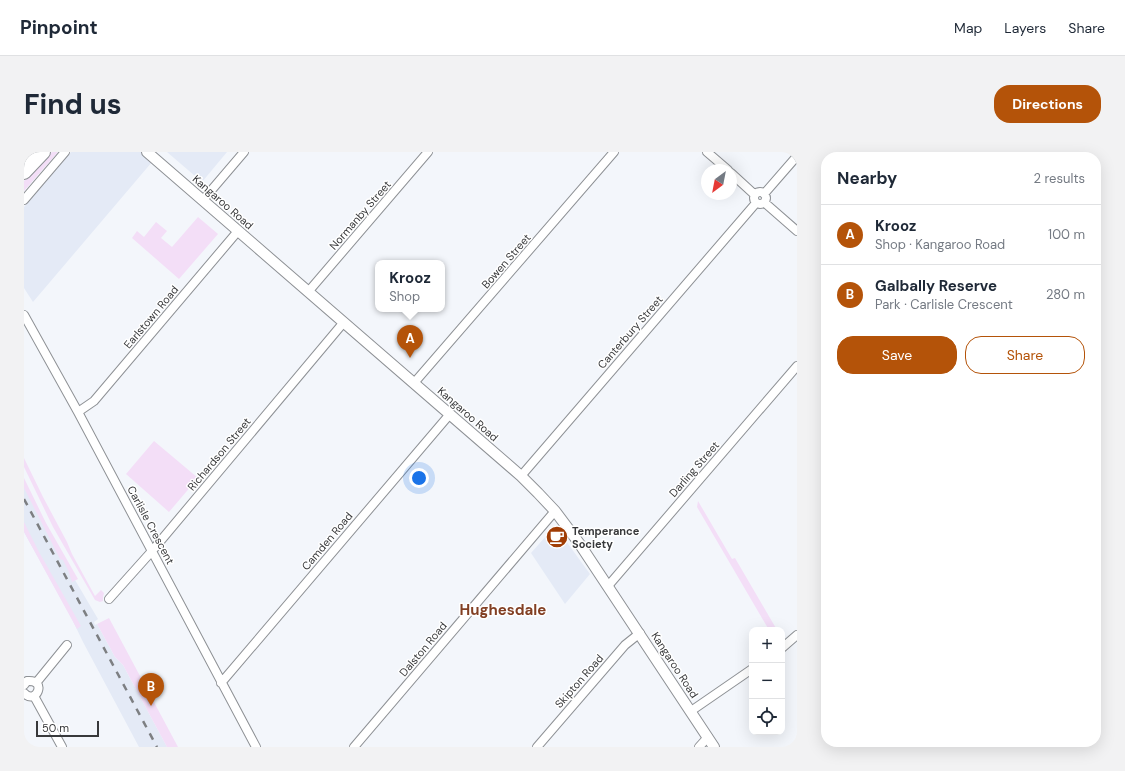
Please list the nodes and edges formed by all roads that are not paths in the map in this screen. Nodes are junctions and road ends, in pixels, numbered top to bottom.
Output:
1 (28, 152) edge
2 (43, 152) edge
3 (65, 152) edge
4 (147, 152) edge
5 (244, 152) edge
6 (428, 152) edge
7 (614, 152) edge
8 (708, 152) edge
9 (24, 156) edge
10 (797, 156) edge
11 (721, 164) edge
12 (24, 172) edge
13 (737, 179) edge
14 (764, 194) junction
15 (756, 199) junction
16 (24, 200) edge
17 (203, 200) junction
18 (765, 203) junction
19 (238, 231) junction
20 (797, 231) edge
21 (308, 292) junction
22 (24, 315) edge
23 (344, 322) junction
24 (797, 366) edge
25 (414, 383) junction
26 (78, 412) junction
27 (450, 414) junction
28 (521, 476) junction
29 (555, 511) junction
30 (152, 551) junction
31 (608, 586) junction
32 (110, 599) dead end
33 (640, 633) junction
34 (797, 635) edge
35 (67, 645) dead end
36 (785, 645) edge
37 (749, 671) edge
38 (25, 680) edge
39 (36, 683) junction
40 (221, 683) junction
41 (27, 695) edge
42 (691, 711) junction
43 (708, 737) junction
44 (62, 747) edge
45 (256, 747) edge
46 (354, 747) edge
47 (537, 747) edge
48 (699, 747) edge
49 (714, 747) edge

1 - 9 highway
2 - 12 highway
3 - 16 street
4 - 17 street, Kangaroo Road
5 - 17 street
6 - 21 street, Normanby Street
7 - 25 street, Bowen Street
8 - 11 street
10 - 14 street
13 - 15 street
14 - 15 street
14 - 18 street
15 - 18 street
15 - 28 street, Canterbury Street
17 - 19 street, Kangaroo Road
18 - 20 street
19 - 21 street, Kangaroo Road
19 - 26 street, Earlstown Road
21 - 23 street, Kangaroo Road
22 - 26 street, Carlisle Crescent
23 - 25 street, Kangaroo Road
23 - 30 street, Richardson Street
24 - 31 street, Darling Street
25 - 27 street, Kangaroo Road
26 - 30 street, Carlisle Crescent
27 - 28 street, Kangaroo Road
27 - 40 street, Camden Road
28 - 29 street, Kangaroo Road
29 - 31 street, Kangaroo Road
29 - 46 street, Dalston Road
30 - 32 street, Richardson Street
30 - 40 street, Carlisle Crescent
31 - 33 street, Kangaroo Road
33 - 42 street, Kangaroo Road
33 - 47 street, Skipton Road
34 - 36 street
35 - 39 street
37 - 42 street
38 - 39 street
39 - 41 street
40 - 45 street, Carlisle Crescent
41 - 44 street
42 - 43 street, Kangaroo Road
43 - 48 street
43 - 49 street, Kangaroo Road

